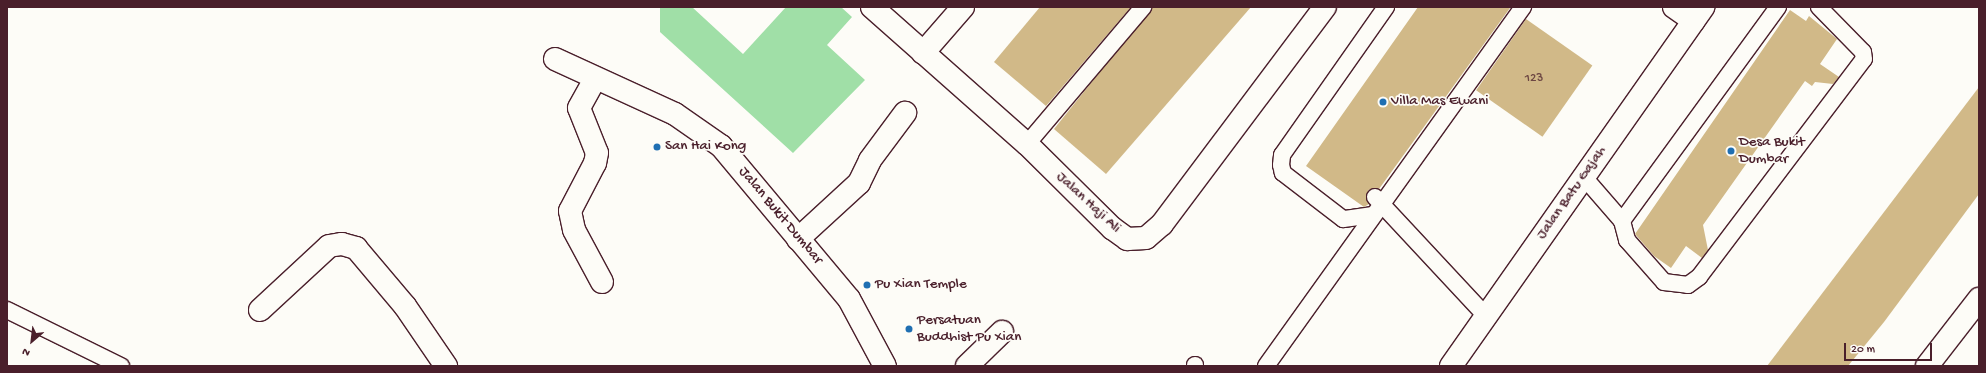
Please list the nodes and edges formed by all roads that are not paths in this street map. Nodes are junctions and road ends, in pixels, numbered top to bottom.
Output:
1 (872, 7) edge
2 (963, 7) edge
3 (1142, 7) edge
4 (1325, 7) edge
5 (1386, 7) edge
6 (1523, 7) edge
7 (1674, 7) edge
8 (1778, 7) edge
9 (1819, 7) edge
10 (1698, 14) edge
11 (923, 53) junction
12 (555, 59) dead end
13 (595, 79) junction
14 (905, 113) dead end
15 (1027, 144) junction
16 (1583, 176) junction
17 (1376, 206) junction
18 (1622, 221) junction
19 (798, 239) junction
20 (602, 282) dead end
21 (1979, 299) edge
22 (7, 310) edge
23 (260, 310) dead end
24 (1486, 316) junction
25 (1002, 332) dead end
26 (121, 366) edge
27 (446, 366) edge
28 (884, 366) edge
29 (968, 366) edge
30 (1266, 366) edge
31 (1451, 366) edge
32 (1927, 366) edge

1 - 11 street, Jalan Haji Ali
2 - 11 street
3 - 15 lane
4 - 15 street, Jalan Haji Ali
5 - 17 lane
6 - 17 lane
7 - 10 street, Jalan Batu Gajah
8 - 18 lane
9 - 18 lane
10 - 16 street, Jalan Batu Gajah
11 - 15 street, Jalan Haji Ali
12 - 13 street, Jalan Bukit Dumbar
13 - 19 street, Jalan Bukit Dumbar
13 - 20 street
14 - 19 street
16 - 18 lane
16 - 24 street, Jalan Batu Gajah
17 - 24 lane
17 - 30 lane
19 - 28 street, Jalan Bukit Dumbar
21 - 32 street
22 - 26 lane
23 - 27 street
24 - 31 street, Jalan Batu Gajah
25 - 29 street

